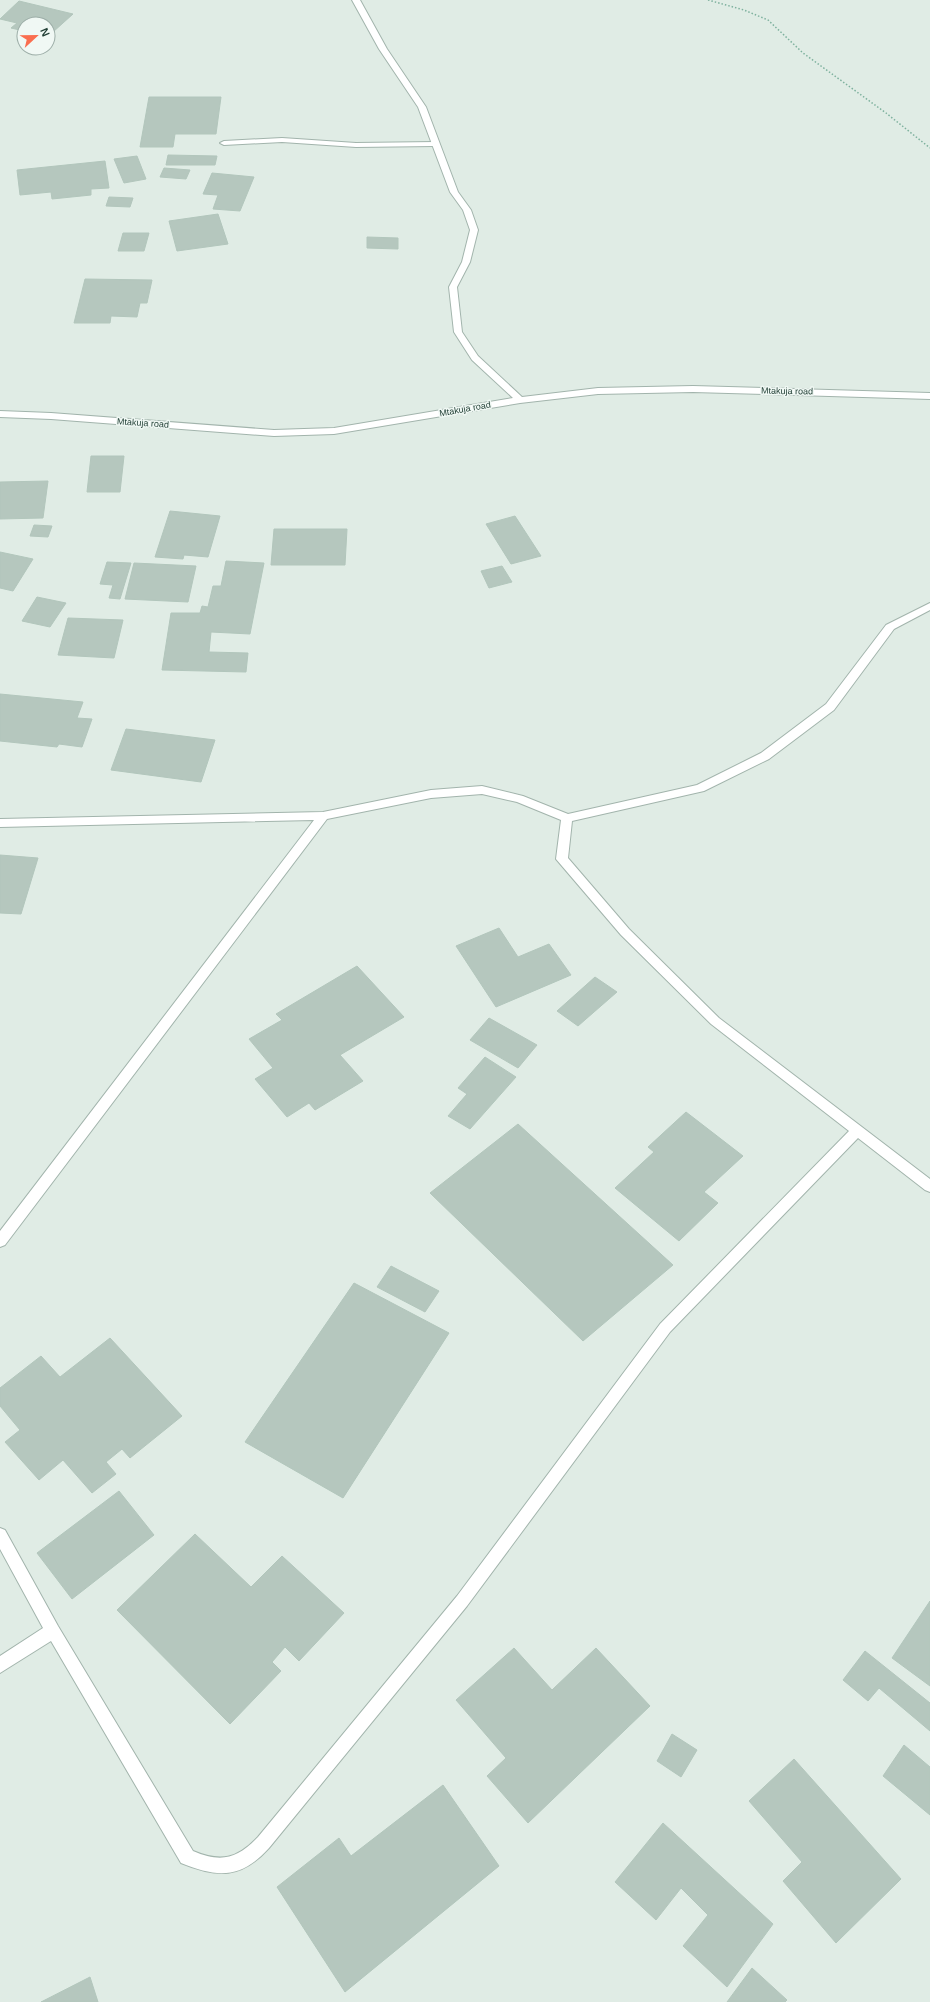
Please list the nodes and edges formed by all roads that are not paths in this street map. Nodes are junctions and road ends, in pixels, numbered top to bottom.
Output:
1 (356, 0) edge
2 (224, 143) dead end
3 (435, 144) junction
4 (930, 396) edge
5 (520, 400) junction
6 (0, 414) edge
7 (930, 606) edge
8 (323, 816) junction
9 (567, 818) junction
10 (0, 823) edge
11 (857, 1131) junction
12 (930, 1186) edge
13 (0, 1241) edge
14 (0, 1535) edge
15 (53, 1631) junction
16 (0, 1665) edge

1 - 3 street
2 - 3 street
3 - 5 street
4 - 5 street, Mtakuja road
5 - 6 street, Mtakuja road
7 - 9 street
8 - 9 street
8 - 10 street
8 - 13 street
9 - 11 street
11 - 12 street
11 - 15 street
14 - 15 street
15 - 16 street

